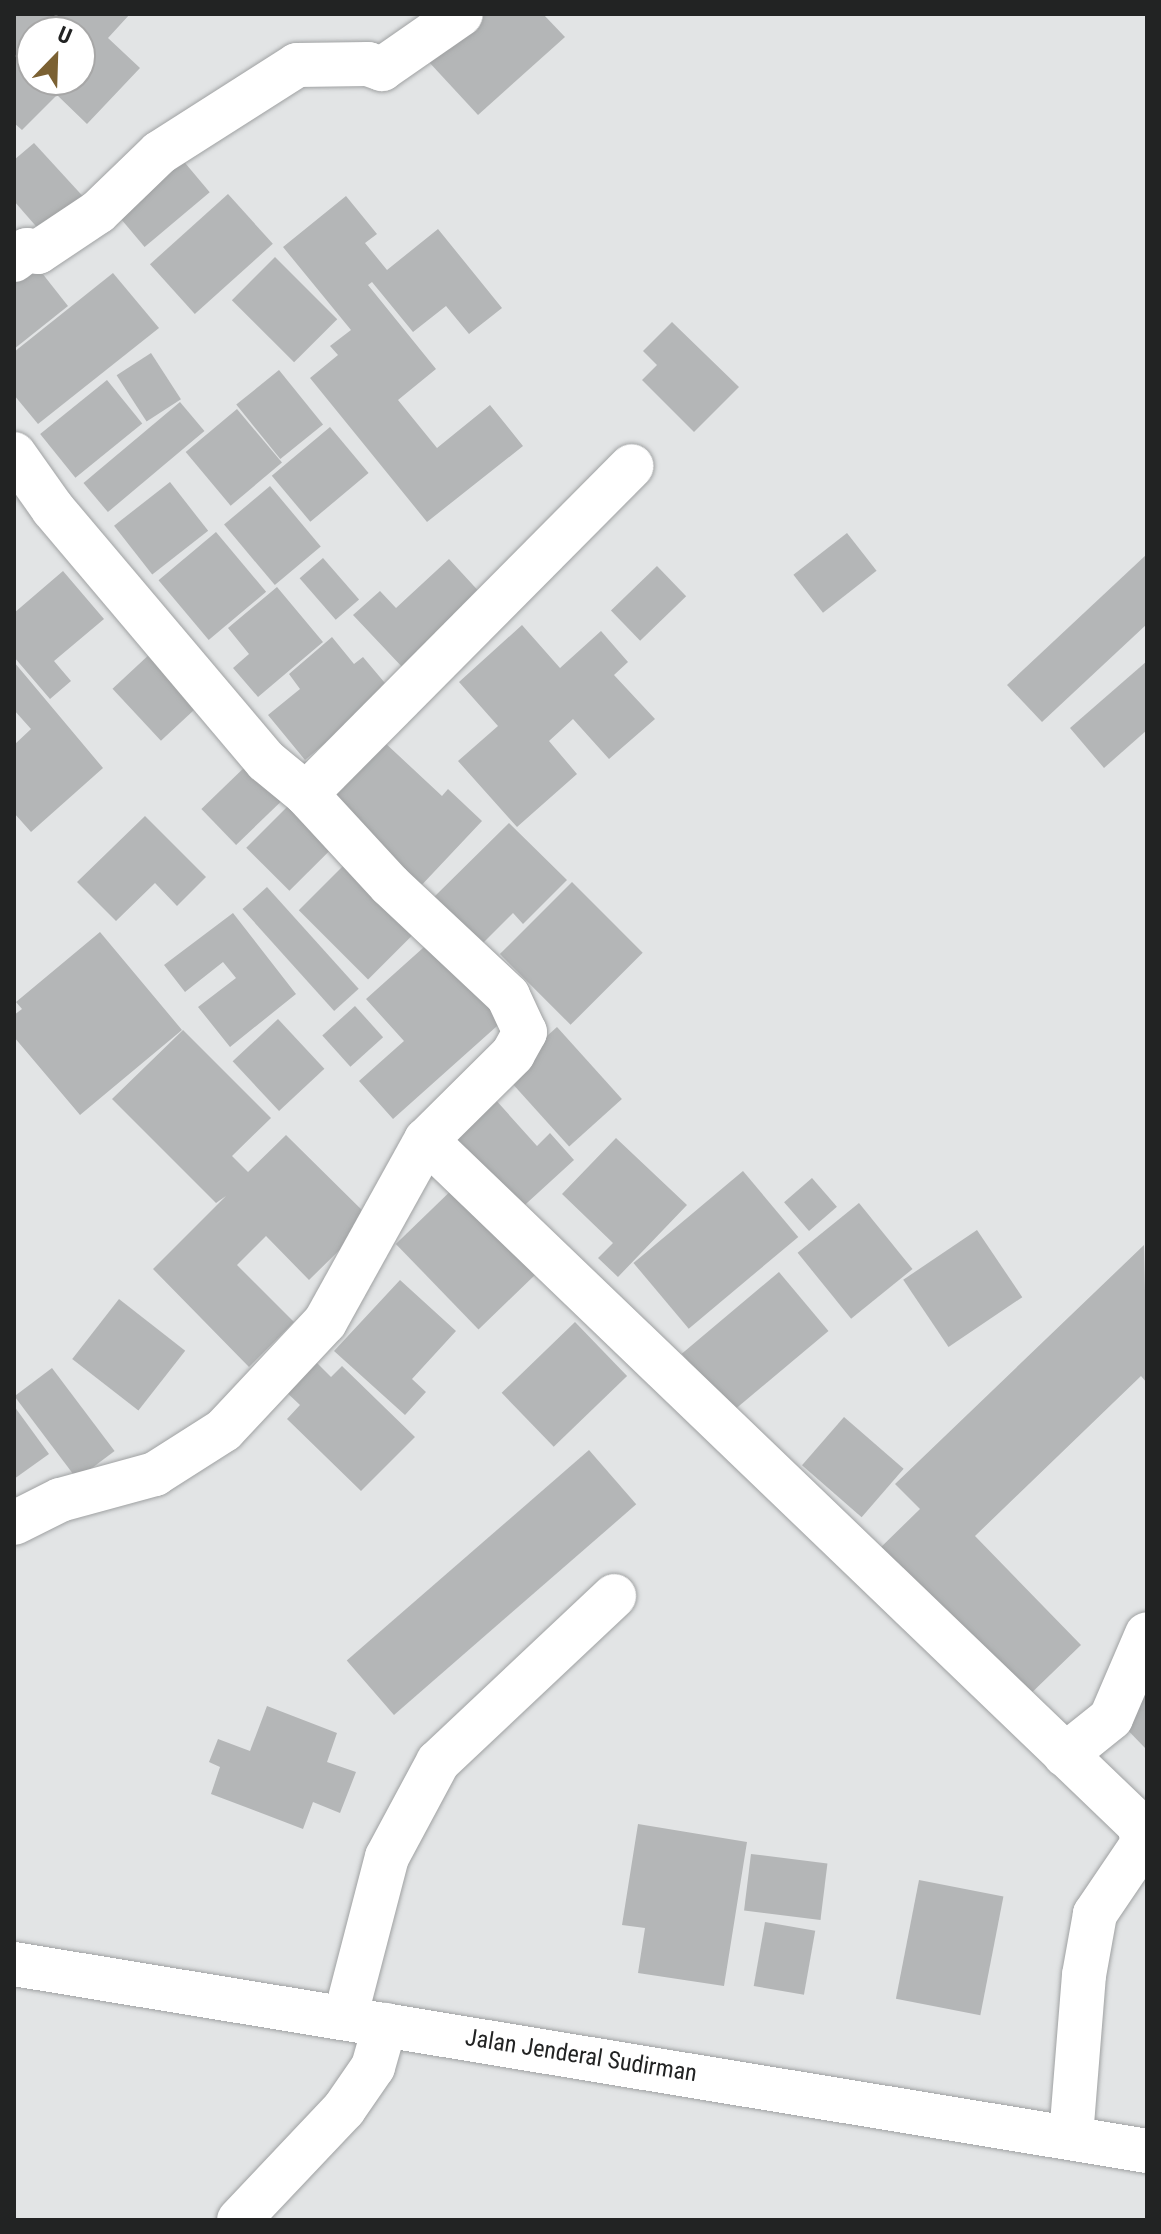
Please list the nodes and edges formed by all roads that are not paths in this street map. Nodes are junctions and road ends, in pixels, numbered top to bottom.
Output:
1 (461, 14) edge
2 (14, 260) edge
3 (14, 454) edge
4 (632, 466) dead end
5 (306, 794) junction
6 (426, 1140) junction
7 (14, 1523) edge
8 (614, 1596) dead end
9 (1147, 1634) edge
10 (1065, 1755) junction
11 (14, 1964) edge
12 (365, 2021) junction
13 (1071, 2137) junction
14 (1147, 2151) edge
15 (239, 2220) edge

1 - 2 street
3 - 5 street
4 - 5 street
5 - 6 street
6 - 7 street
6 - 10 street
8 - 12 street
9 - 10 street
10 - 13 street
11 - 12 street, Jalan Jenderal Sudirman
12 - 13 street, Jalan Jenderal Sudirman
12 - 15 street
13 - 14 street, Jalan Jenderal Sudirman

